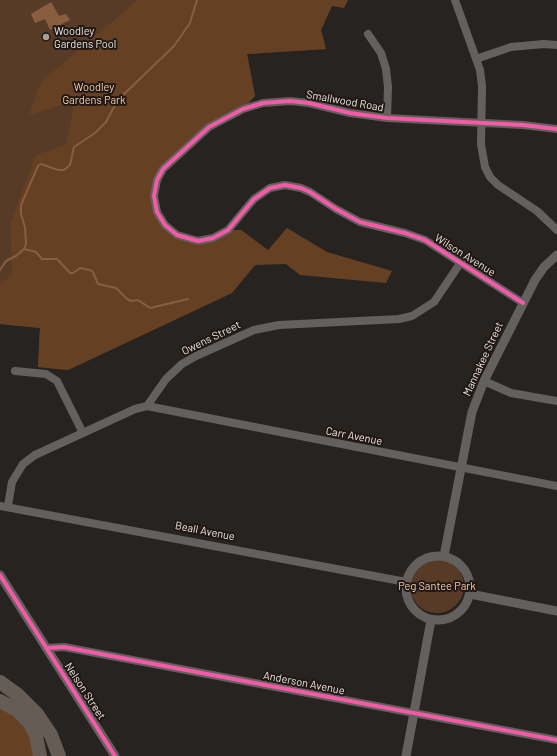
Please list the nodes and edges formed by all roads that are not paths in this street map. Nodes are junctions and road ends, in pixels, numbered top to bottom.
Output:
1 (455, 0) edge
2 (368, 34) dead end
3 (557, 46) edge
4 (476, 59) junction
5 (387, 118) junction
6 (482, 123) junction
7 (557, 129) edge
8 (157, 180) joint
9 (557, 230) edge
10 (557, 255) edge
11 (461, 262) junction
12 (523, 303) junction
13 (15, 371) dead end
14 (484, 381) junction
15 (557, 401) edge
16 (147, 406) junction
17 (83, 433) junction
18 (461, 468) junction
19 (557, 486) edge
20 (4, 506) edge
21 (444, 556) junction
22 (0, 575) edge
23 (406, 582) junction
24 (470, 594) junction
25 (557, 610) edge
26 (431, 620) junction
27 (47, 648) junction
28 (0, 682) edge
29 (0, 701) edge
30 (414, 712) junction
31 (557, 740) edge
32 (40, 756) edge
33 (59, 756) edge
34 (116, 756) edge
35 (406, 756) edge

1 - 4 street
2 - 5 street
3 - 4 street
4 - 6 street
5 - 6 street, Smallwood Road
5 - 8 street, Smallwood Road
6 - 7 street, Smallwood Road
6 - 9 street
8 - 11 street, Wilson Avenue
10 - 12 street, Mannakee Street
11 - 12 street, Wilson Avenue
11 - 16 street, Owens Street
12 - 14 street, Mannakee Street
13 - 17 street
14 - 15 street
14 - 18 street, Mannakee Street
16 - 17 street
16 - 18 street, Carr Avenue
17 - 20 street
18 - 19 street, Carr Avenue
18 - 21 street, Mannakee Street
20 - 23 street, Beall Avenue
21 - 23 street
21 - 24 street
22 - 27 street, Nelson Street
23 - 26 street
24 - 25 street
24 - 26 street
26 - 30 street
27 - 30 street, Anderson Avenue
27 - 34 street, Nelson Street
28 - 33 highway
29 - 32 highway
30 - 31 street, Anderson Avenue
30 - 35 street

